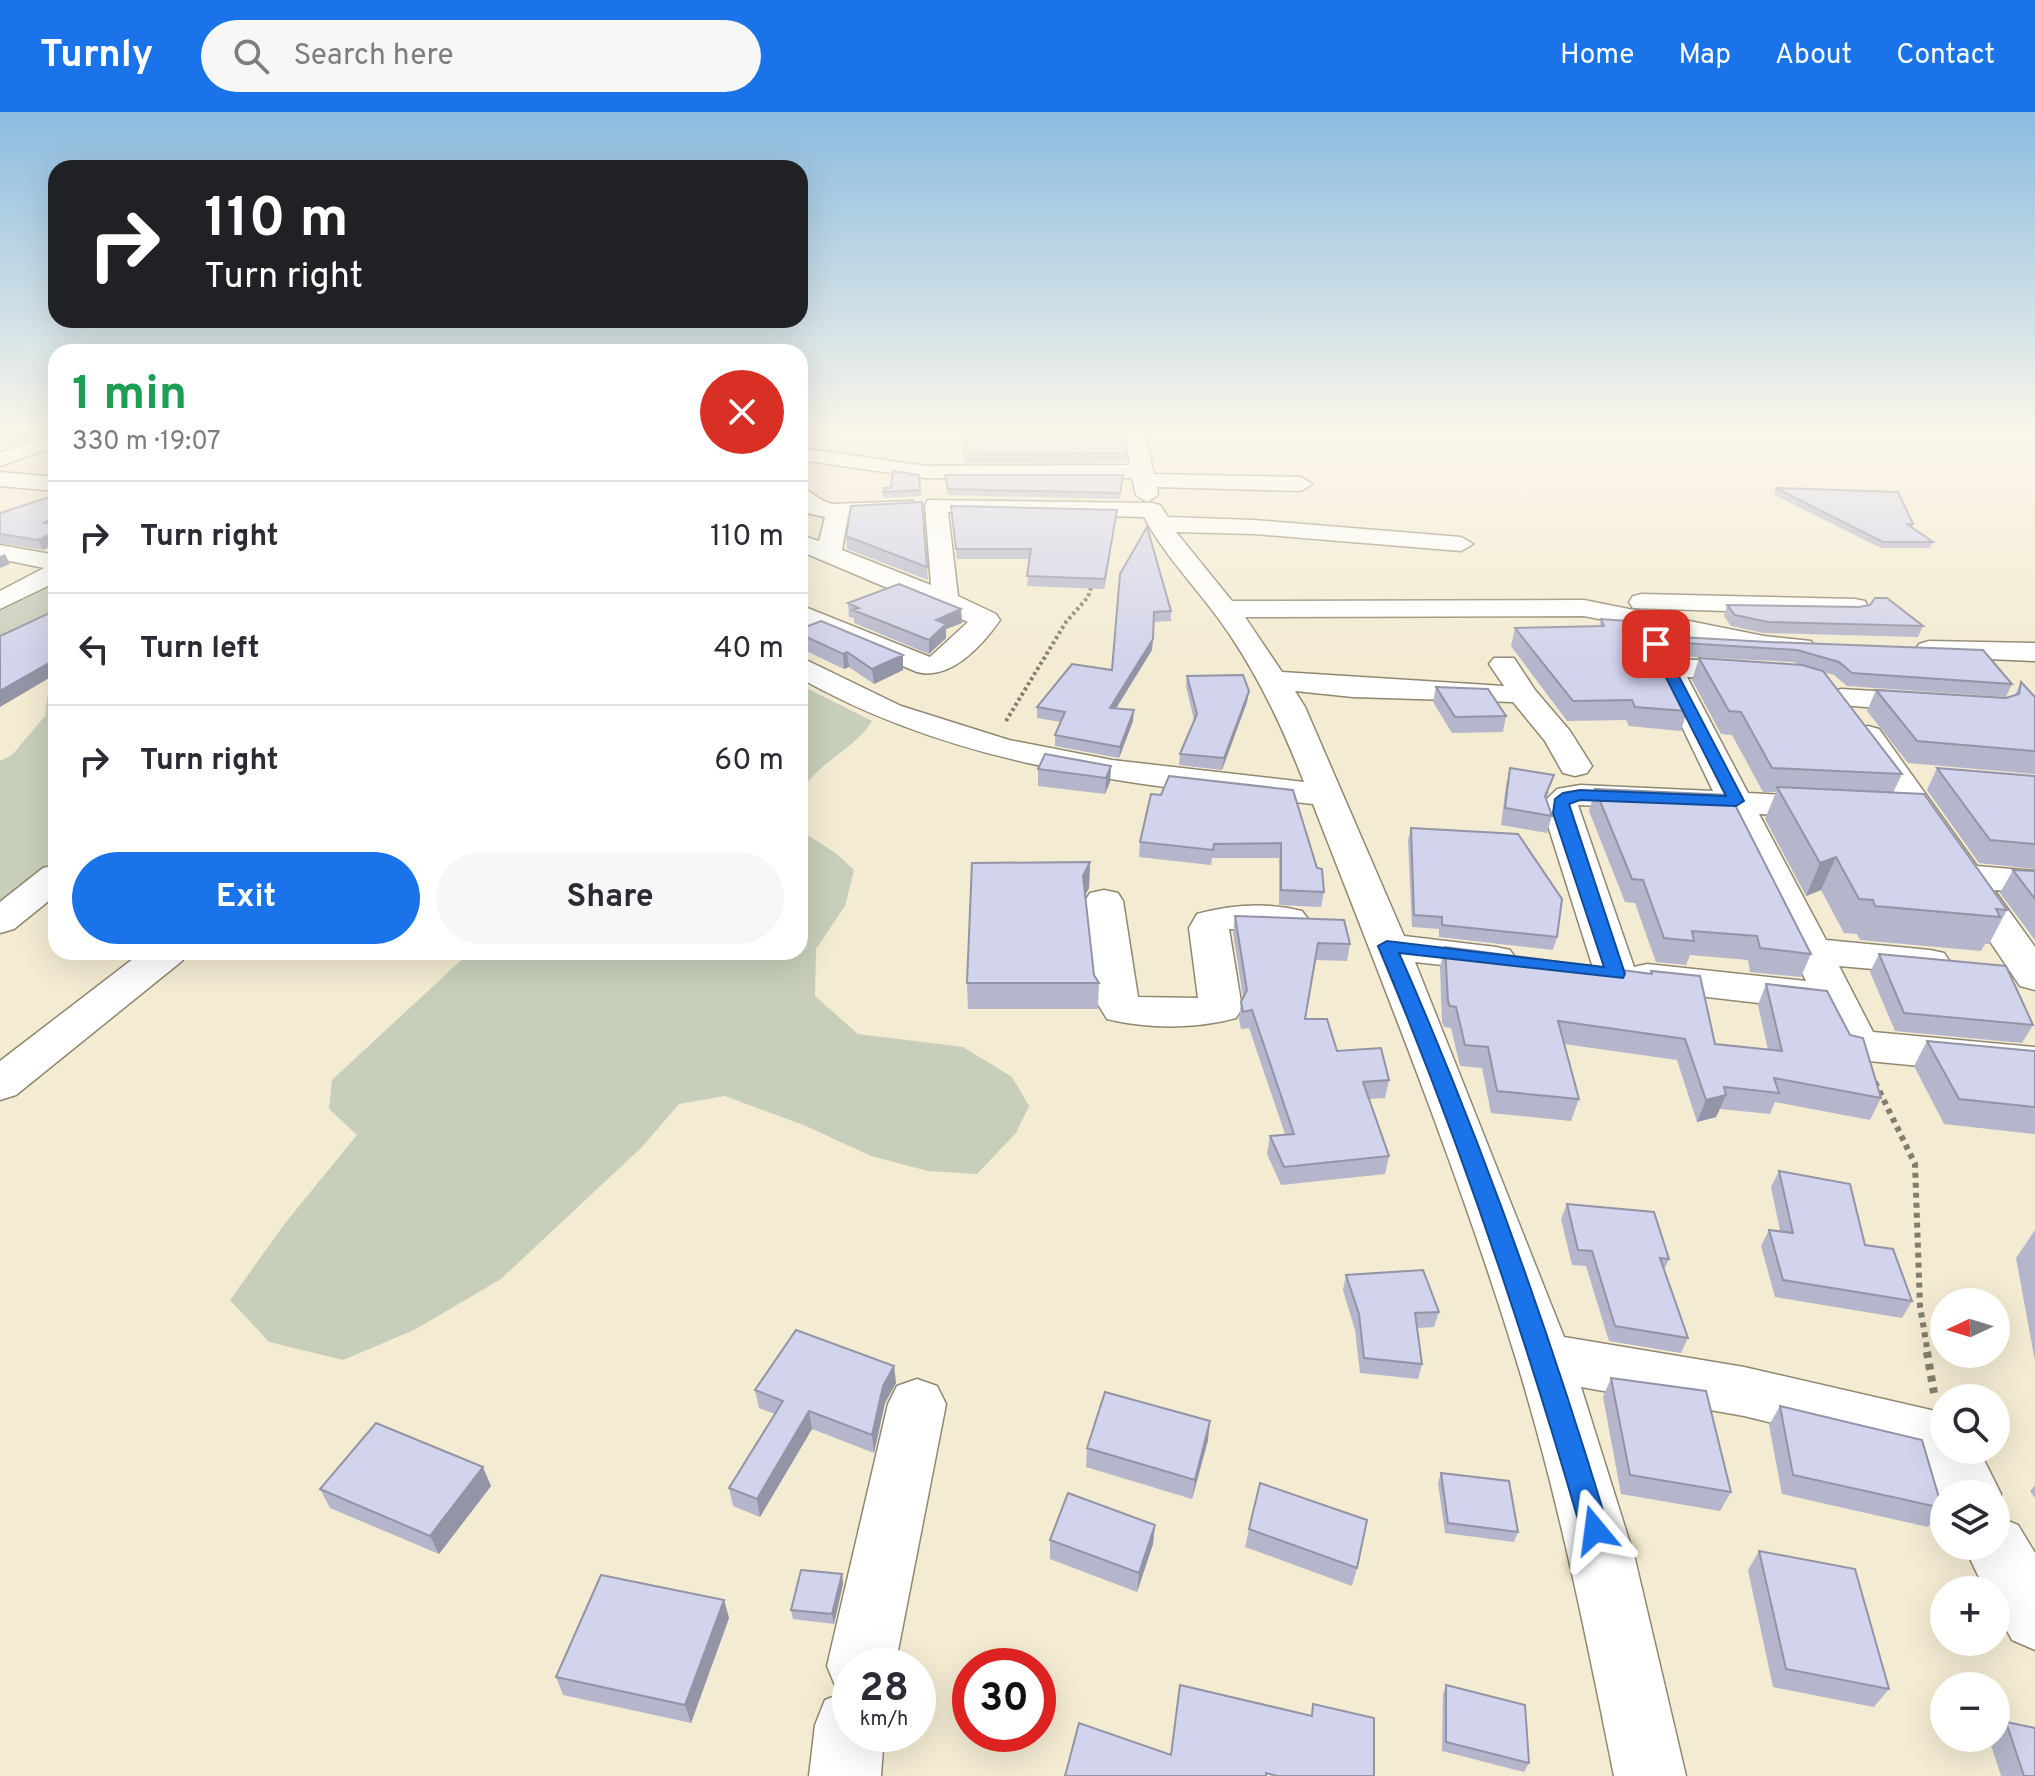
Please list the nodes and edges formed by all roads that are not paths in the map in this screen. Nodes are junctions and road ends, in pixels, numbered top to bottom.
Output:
1 (936, 505) edge
2 (812, 506) edge
3 (908, 506) edge
4 (948, 506) edge
5 (1152, 506) edge
6 (837, 512) junction
7 (1156, 517) junction
8 (1461, 544) dead end
9 (808, 545) edge
10 (0, 552) edge
11 (829, 554) junction
12 (48, 561) edge
13 (48, 576) edge
14 (945, 600) junction
15 (0, 601) edge
16 (1855, 607) edge
17 (1225, 609) junction
18 (1603, 610) junction
19 (808, 617) edge
20 (1905, 650) edge
21 (2035, 652) edge
22 (1504, 664) dead end
23 (808, 670) edge
24 (1823, 676) junction
25 (1276, 680) junction
26 (1520, 691) junction
27 (1948, 704) edge
28 (1575, 766) dead end
29 (1896, 775) junction
30 (1942, 779) edge
31 (1326, 795) junction
32 (1736, 801) junction
33 (1921, 813) junction
34 (1966, 876) junction
35 (48, 882) edge
36 (2035, 882) edge
37 (1104, 901) dead end
38 (0, 921) edge
39 (1354, 928) junction
40 (1811, 951) junction
41 (158, 960) edge
42 (1616, 974) junction
43 (2032, 974) edge
44 (1835, 998) junction
45 (2035, 1062) edge
46 (0, 1084) edge
47 (1544, 1358) junction
48 (917, 1404) dead end
49 (1930, 1440) edge
50 (2004, 1560) edge
51 (2035, 1617) edge
52 (865, 1648) edge
53 (847, 1752) edge
54 (845, 1776) edge
55 (1650, 1776) edge

1 - 14 street
2 - 6 street
3 - 6 street
4 - 7 street
5 - 7 street
6 - 11 street
7 - 8 street
7 - 17 street
9 - 11 street
10 - 12 street
11 - 14 street
13 - 15 street
14 - 19 street
16 - 18 street
17 - 18 street
17 - 25 street
18 - 24 street
20 - 21 street
22 - 26 street
23 - 31 street
24 - 27 street
24 - 29 street
24 - 32 street
25 - 26 street
25 - 31 street
26 - 28 street
29 - 30 street
29 - 33 street
31 - 39 street
32 - 33 street
32 - 40 street
32 - 42 street
33 - 34 street
34 - 36 street
34 - 43 street
35 - 38 street
37 - 39 street
39 - 42 street
39 - 47 street
40 - 43 street
40 - 44 street
41 - 46 street
42 - 44 street
44 - 45 street
47 - 49 street
47 - 55 street
48 - 52 street
50 - 51 street
53 - 54 street

